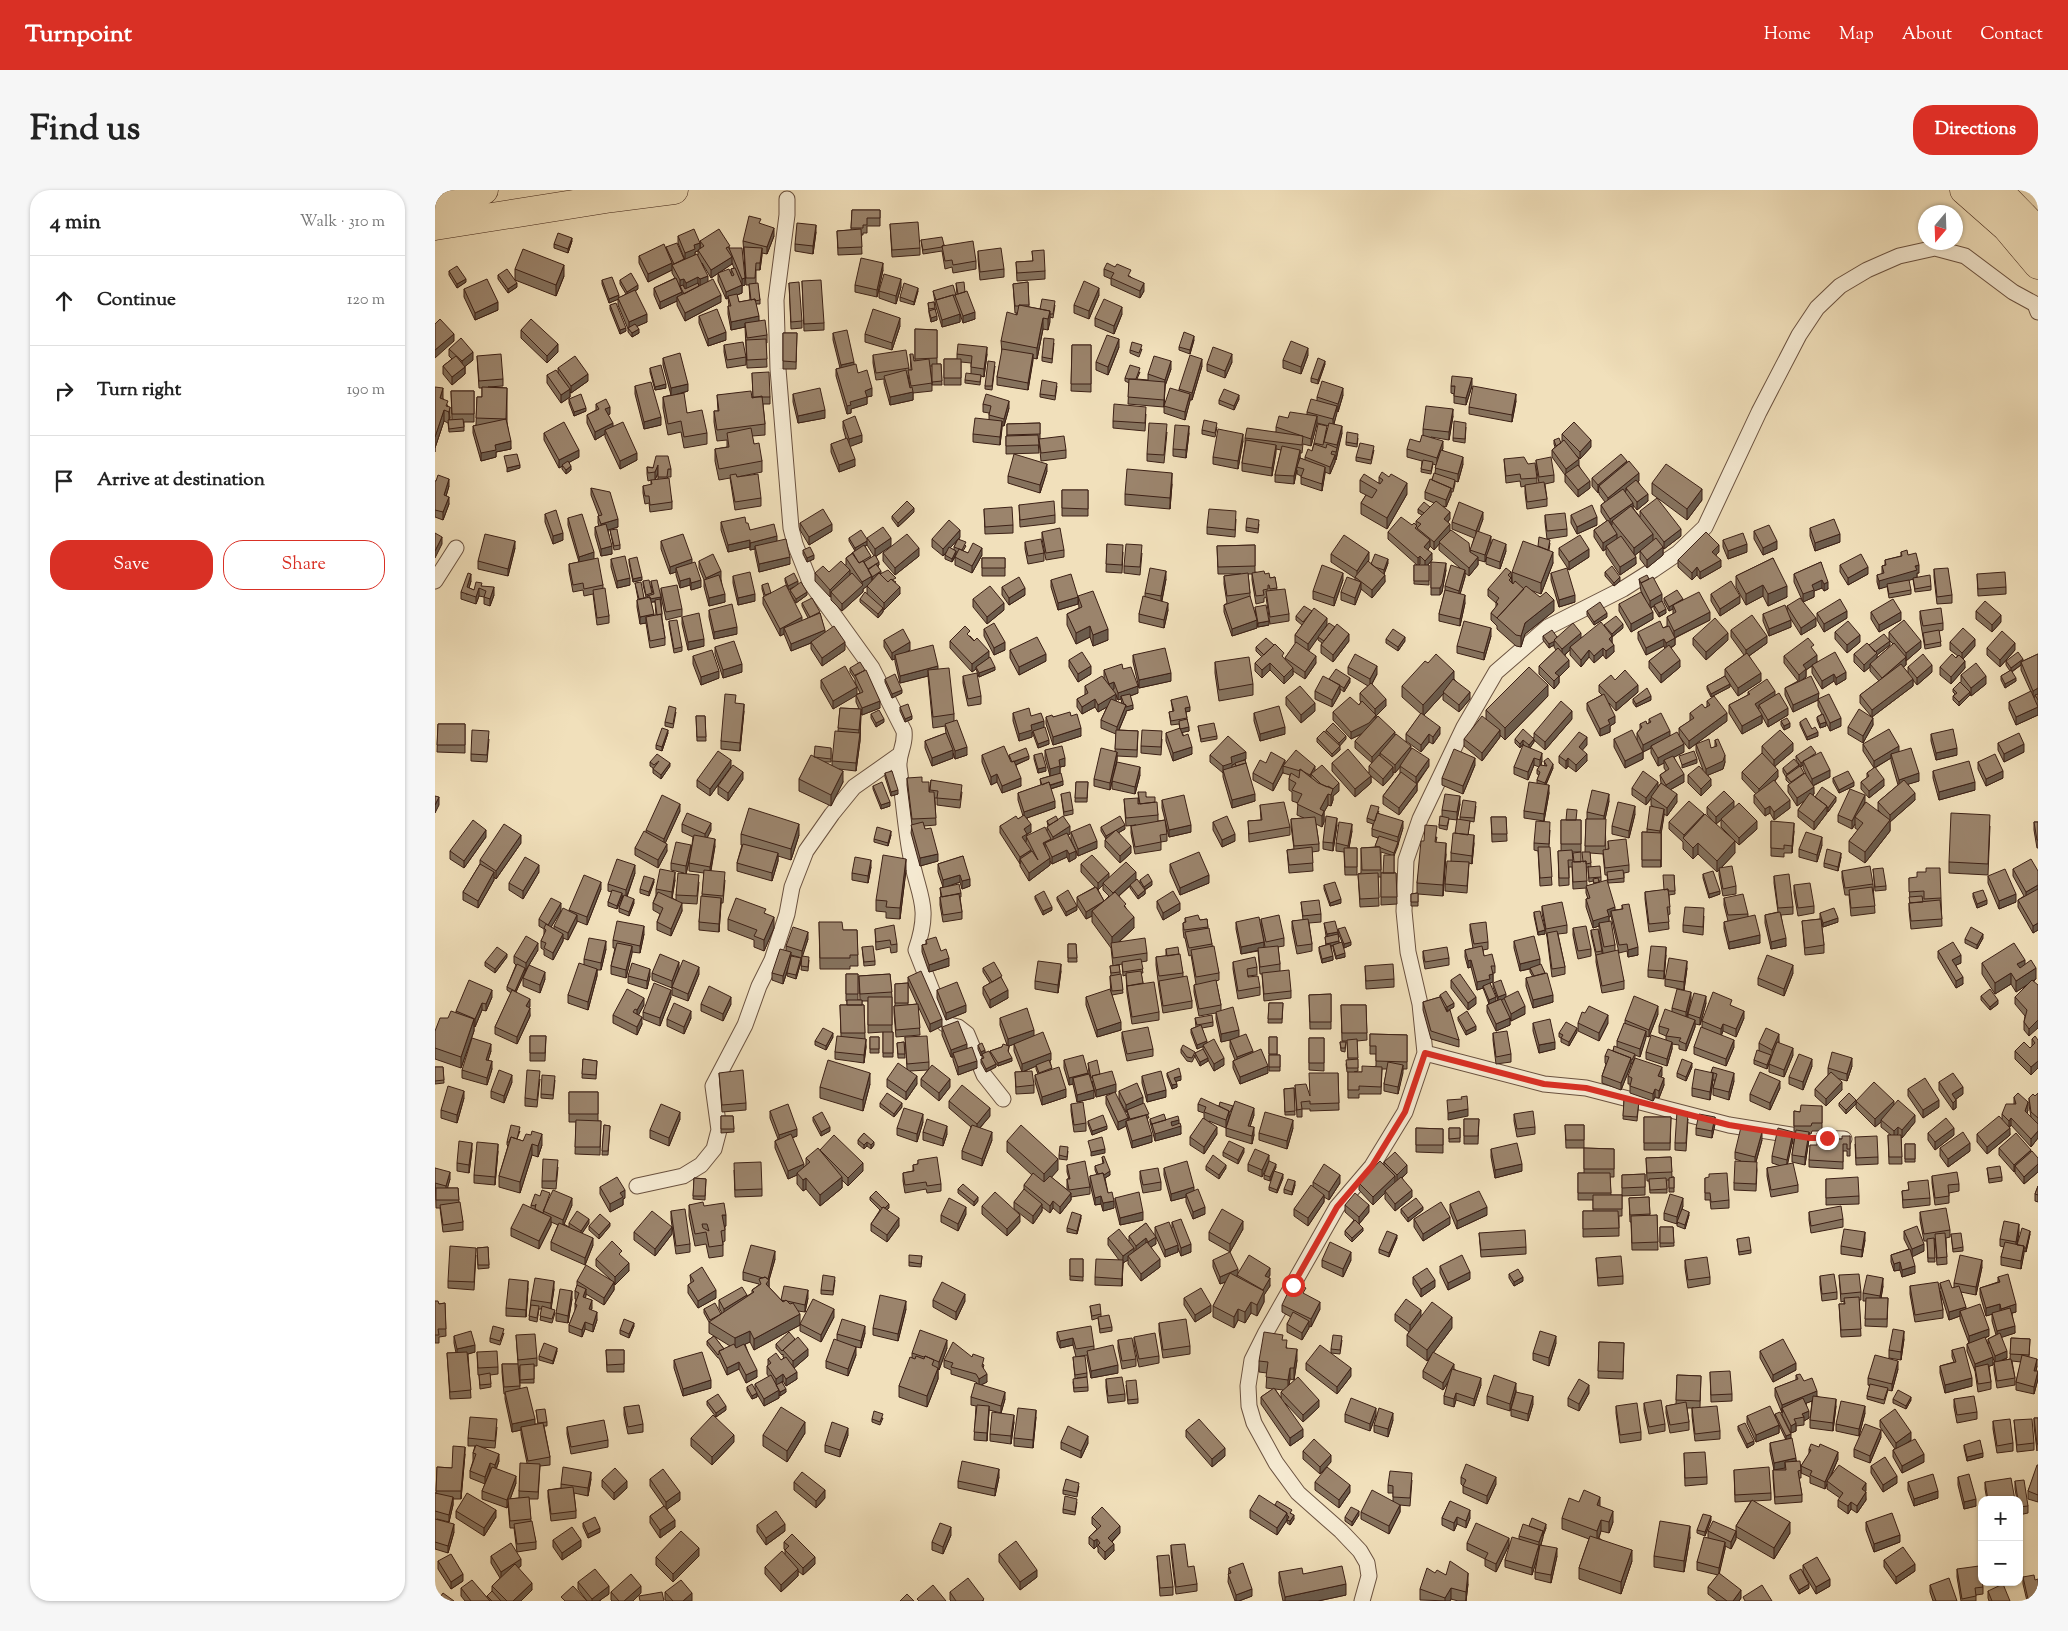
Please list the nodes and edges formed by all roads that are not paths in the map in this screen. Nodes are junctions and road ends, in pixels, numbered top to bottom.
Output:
1 (484, 190) edge
2 (674, 190) edge
3 (1964, 190) edge
4 (1997, 190) edge
5 (435, 198) edge
6 (787, 199) dead end
7 (435, 226) edge
8 (2038, 231) edge
9 (2038, 265) edge
10 (2037, 306) edge
11 (456, 548) dead end
12 (435, 581) edge
13 (898, 756) junction
14 (1425, 1053) junction
15 (1003, 1099) dead end
16 (1845, 1139) edge
17 (637, 1186) dead end
18 (1362, 1601) edge

1 - 5 highway
2 - 7 highway
3 - 9 highway
4 - 8 highway
6 - 13 street
10 - 14 street
11 - 12 street
13 - 15 street
13 - 17 street
14 - 16 street
14 - 18 street

